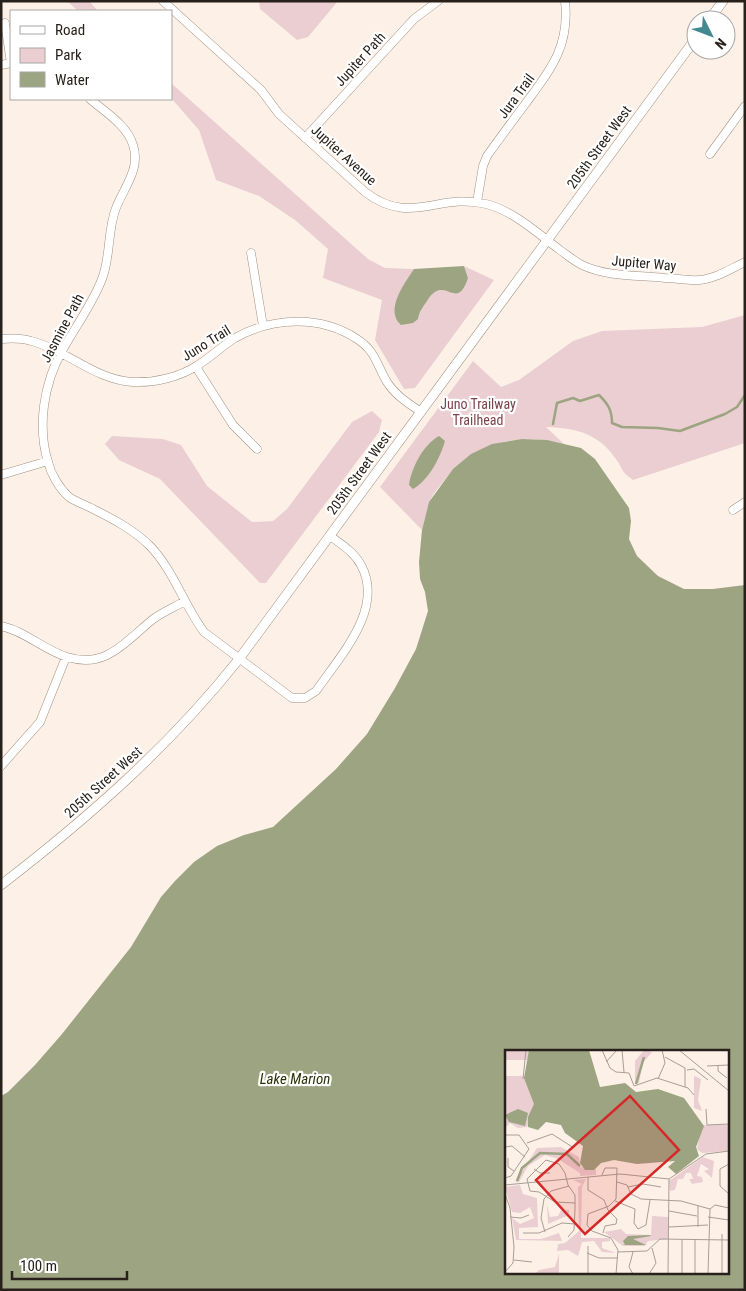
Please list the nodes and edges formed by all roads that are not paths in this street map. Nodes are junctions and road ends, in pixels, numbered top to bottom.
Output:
1 (163, 1) edge
2 (438, 1) edge
3 (565, 1) edge
4 (5, 23) dead end
5 (686, 52) edge
6 (10, 56) edge
7 (91, 100) edge
8 (745, 106) edge
9 (305, 138) junction
10 (710, 154) dead end
11 (477, 202) junction
12 (547, 240) junction
13 (251, 253) dead end
14 (745, 262) edge
15 (263, 326) junction
16 (1, 338) edge
17 (60, 353) junction
18 (196, 367) junction
19 (421, 412) junction
20 (257, 449) dead end
21 (48, 461) junction
22 (1, 475) edge
23 (745, 502) edge
24 (733, 510) dead end
25 (330, 536) junction
26 (185, 601) junction
27 (1, 626) edge
28 (66, 657) junction
29 (239, 660) junction
30 (1, 766) edge
31 (1, 885) edge

1 - 9 street, Jupiter Avenue
2 - 9 street, Jupiter Path
3 - 11 street, Jura Trail
4 - 6 street
5 - 12 street, 205th Street West
7 - 17 street, Jasmine Path
8 - 10 street
9 - 11 street, Jupiter Avenue
11 - 12 street, Jupiter Avenue
12 - 14 street, Jupiter Way
12 - 19 street, 205th Street West
13 - 15 street
15 - 18 street, Juno Trail
15 - 19 street, Juno Trail
16 - 17 street, Juno Trail
17 - 18 street, Juno Trail
17 - 21 street, Jasmine Path
18 - 20 street
19 - 25 street, 205th Street West
21 - 22 street
21 - 26 street, Jasmine Path
23 - 24 street
25 - 29 street, 205th Street West
25 - 29 street, Jasmine Path
26 - 28 street
26 - 29 street, Jasmine Path
27 - 28 street
28 - 30 street
29 - 31 street, 205th Street West

